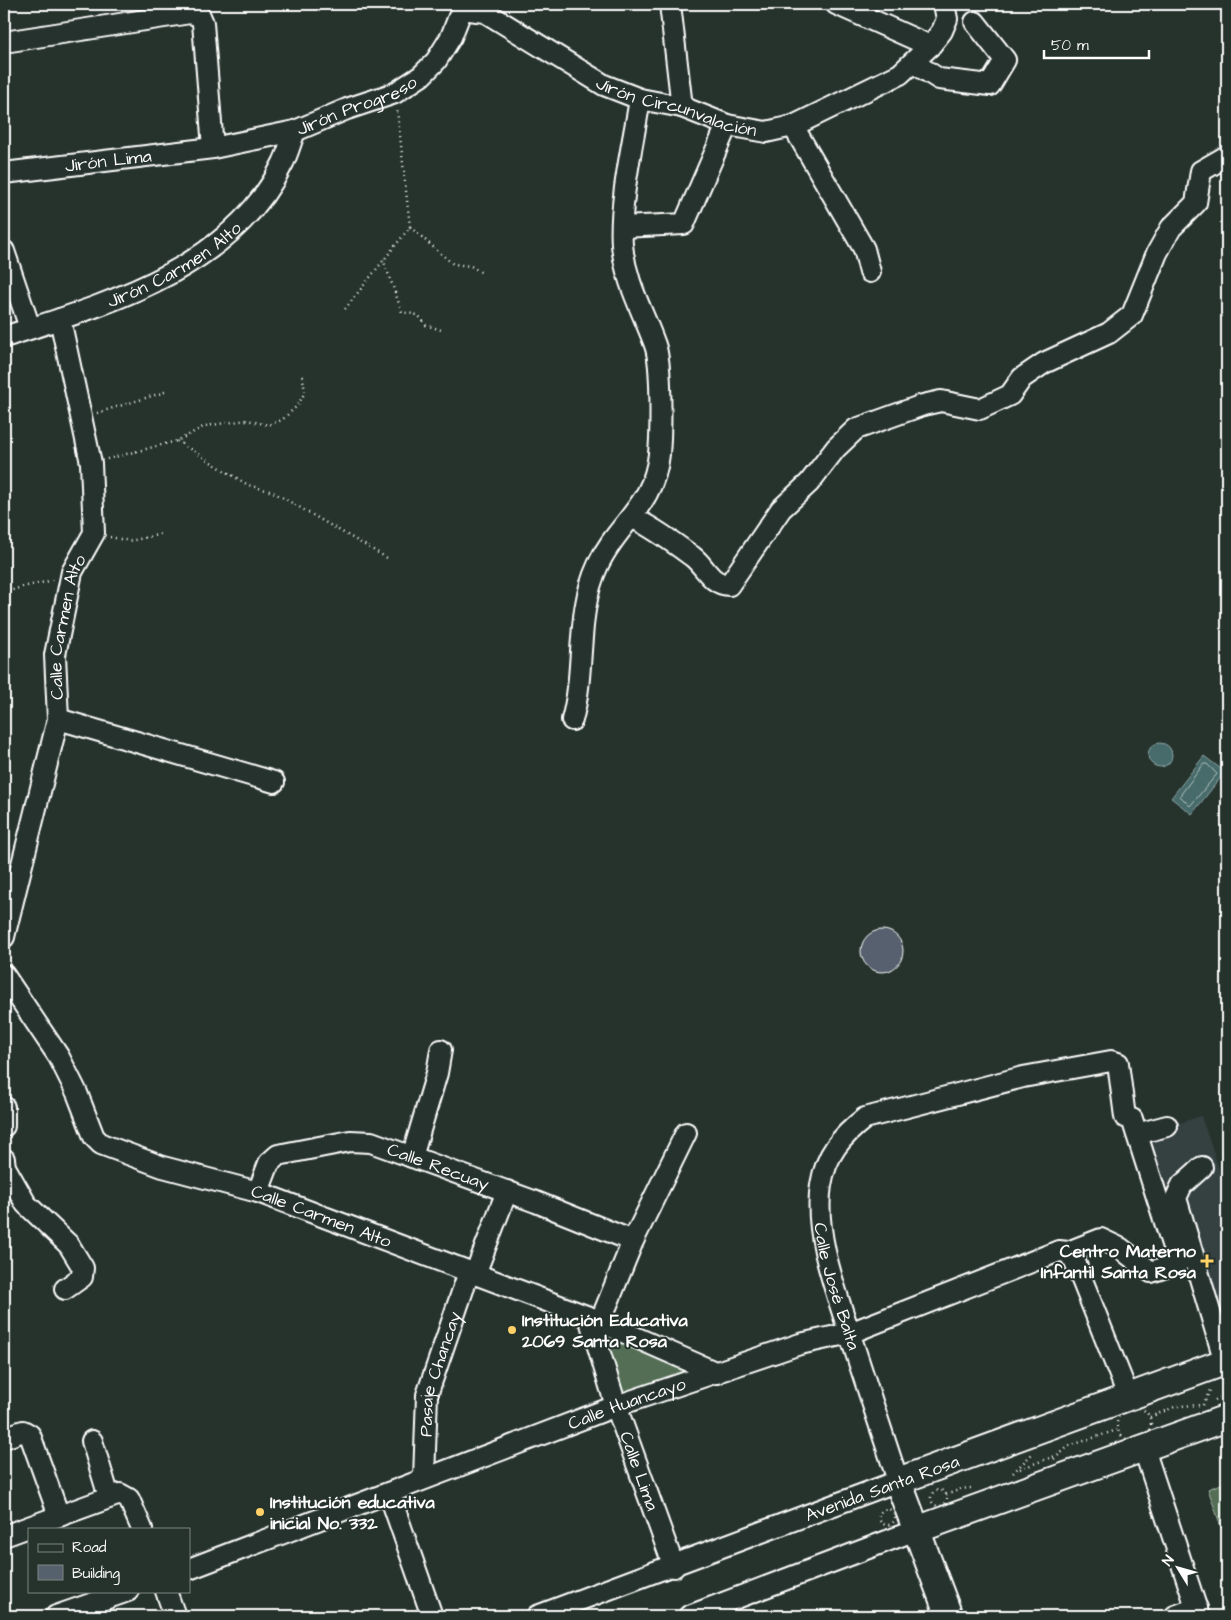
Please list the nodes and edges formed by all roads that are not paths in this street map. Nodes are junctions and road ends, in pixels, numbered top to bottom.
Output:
1 (670, 4) edge
2 (836, 4) edge
3 (944, 4) edge
4 (470, 7) edge
5 (975, 22) dead end
6 (4, 42) edge
7 (930, 46) junction
8 (914, 63) junction
9 (640, 99) junction
10 (682, 108) junction
11 (727, 125) junction
12 (793, 126) junction
13 (295, 131) junction
14 (213, 148) junction
15 (1227, 156) edge
16 (4, 173) edge
17 (622, 227) junction
18 (4, 251) edge
19 (870, 272) dead end
20 (60, 319) junction
21 (30, 328) junction
22 (4, 337) edge
23 (633, 518) junction
24 (58, 719) junction
25 (572, 720) dead end
26 (274, 782) dead end
27 (4, 937) edge
28 (4, 975) edge
29 (441, 1050) dead end
30 (4, 1107) edge
31 (4, 1126) edge
32 (1166, 1126) dead end
33 (686, 1133) dead end
34 (1137, 1134) junction
35 (412, 1157) junction
36 (4, 1159) edge
37 (1202, 1167) dead end
38 (258, 1192) junction
39 (507, 1192) junction
40 (633, 1241) junction
41 (1068, 1252) junction
42 (472, 1273) junction
43 (65, 1289) dead end
44 (594, 1319) junction
45 (850, 1333) junction
46 (1226, 1361) edge
47 (717, 1373) junction
48 (1129, 1398) junction
49 (616, 1406) junction
50 (1227, 1418) edge
51 (4, 1438) edge
52 (92, 1441) dead end
53 (1144, 1449) junction
54 (424, 1478) junction
55 (898, 1481) junction
56 (389, 1493) junction
57 (109, 1497) junction
58 (59, 1516) junction
59 (142, 1528) edge
60 (916, 1530) junction
61 (4, 1536) edge
62 (674, 1567) junction
63 (190, 1569) edge
64 (125, 1592) edge
65 (166, 1592) edge
66 (1198, 1612) edge
67 (56, 1616) edge
68 (175, 1616) edge
69 (432, 1616) edge
70 (537, 1616) edge
71 (689, 1616) edge
72 (949, 1616) edge
73 (1175, 1616) edge

1 - 10 street
2 - 7 street
3 - 7 street, Jirón Circunvalación
4 - 9 street, Jirón Circunvalación
4 - 13 street, Jirón Progreso
5 - 8 street
6 - 14 street
7 - 8 street, Jirón Circunvalación
8 - 12 street, Jirón Circunvalación
9 - 10 street, Jirón Circunvalación
9 - 17 street
10 - 11 street, Jirón Circunvalación
11 - 12 street, Jirón Circunvalación
11 - 17 street
12 - 19 street
13 - 14 street, Jirón Progreso
13 - 20 street, Jirón Carmen Alto
14 - 16 street, Jirón Lima
15 - 23 street
17 - 23 street
18 - 21 street
20 - 21 street, Jirón Carmen Alto
20 - 24 street, Calle Carmen Alto
21 - 22 street, Jirón Carmen Alto
23 - 25 street
24 - 26 street
24 - 27 street, Calle Carmen Alto
28 - 38 street, Calle Carmen Alto
29 - 35 street
30 - 31 street
32 - 34 street
33 - 40 street
34 - 41 street, Calle Huancayo
34 - 45 street, Calle José Balta
35 - 38 street, Calle Recuay
35 - 39 street, Calle Recuay
36 - 43 street
37 - 46 street
38 - 42 street, Calle Carmen Alto
39 - 40 street, Calle Recuay
39 - 42 street, Pasaje Chancay
40 - 44 street
41 - 45 street, Calle Huancayo
41 - 48 street
42 - 44 street, Calle Carmen Alto
42 - 54 street, Pasaje Chancay
44 - 47 street, Calle Carmen Alto
44 - 49 street, Calle Lima
45 - 47 street, Calle Huancayo
45 - 55 street, Calle José Balta
46 - 48 main road, Avenida Santa Rosa
47 - 49 street, Calle Huancayo
48 - 55 main road, Avenida Santa Rosa
49 - 54 street, Calle Huancayo
49 - 62 street, Calle Lima
50 - 53 main road
51 - 58 street
52 - 57 street
53 - 60 main road
53 - 66 street
54 - 56 street, Calle Huancayo
55 - 60 main road, Calle José Balta
55 - 62 street, Avenida Santa Rosa
56 - 63 street, Calle Huancayo
56 - 69 street
57 - 58 street
57 - 59 street
58 - 61 street
60 - 71 street
60 - 72 main road, Calle José Balta
62 - 70 street, Avenida Santa Rosa
64 - 67 street
65 - 68 street
66 - 73 street

